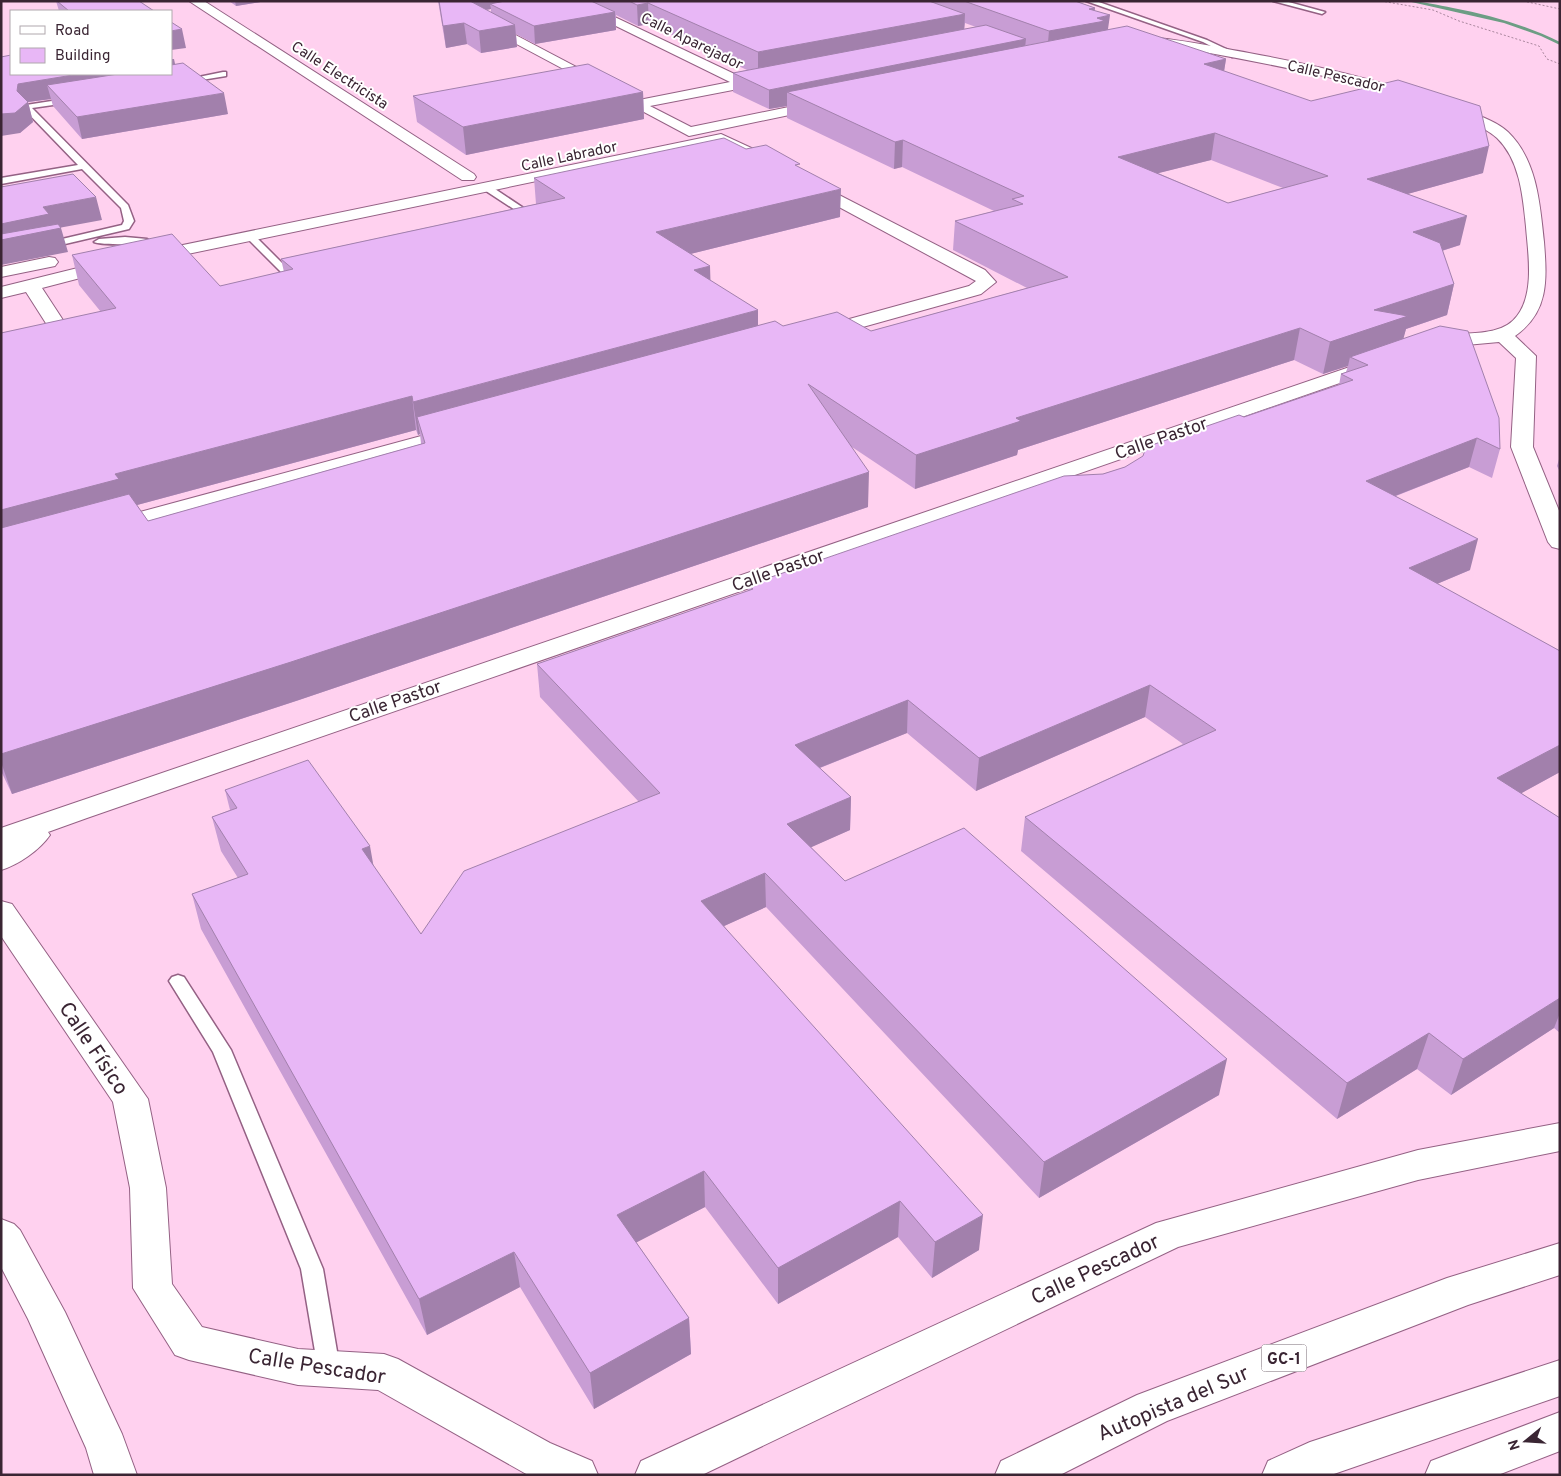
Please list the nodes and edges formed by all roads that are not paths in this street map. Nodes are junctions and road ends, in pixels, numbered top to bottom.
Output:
1 (195, 1) edge
2 (1089, 1) edge
3 (1276, 1) edge
4 (567, 2) edge
5 (1322, 12) dead end
6 (484, 18) edge
7 (1133, 41) edge
8 (1235, 54) junction
9 (223, 74) dead end
10 (783, 76) edge
11 (174, 82) edge
12 (744, 84) junction
13 (76, 99) edge
14 (833, 102) edge
15 (638, 104) junction
16 (689, 132) junction
17 (764, 161) edge
18 (84, 166) junction
19 (790, 174) edge
20 (468, 177) junction
21 (1, 181) edge
22 (486, 187) junction
23 (546, 226) edge
24 (250, 236) junction
25 (147, 242) junction
26 (89, 254) edge
27 (60, 260) dead end
28 (1, 272) edge
29 (296, 282) edge
30 (31, 284) junction
31 (1, 293) edge
32 (1503, 336) junction
33 (798, 340) edge
34 (1, 358) edge
35 (474, 428) edge
36 (95, 532) edge
37 (1560, 542) edge
38 (1, 823) edge
39 (48, 823) junction
40 (1, 839) edge
41 (1, 860) edge
42 (1, 912) edge
43 (178, 980) dead end
44 (1560, 1137) edge
45 (1, 1235) edge
46 (1560, 1259) edge
47 (153, 1288) joint
48 (329, 1369) junction
49 (1560, 1378) edge
50 (1560, 1430) edge
51 (116, 1466) edge
52 (577, 1475) edge
53 (656, 1475) edge
54 (1016, 1475) edge
55 (1283, 1475) edge
56 (1446, 1475) edge

1 - 20 main road, Calle Electricista
2 - 8 lane
3 - 5 lane
4 - 12 main road, Calle Aparejador
6 - 15 main road
7 - 8 main road, Calle Pescador
8 - 32 main road, Calle Pescador
9 - 11 lane
10 - 12 main road
12 - 15 main road
13 - 18 lane
14 - 16 main road, Calle Labrador
15 - 16 main road
16 - 20 main road, Calle Labrador
17 - 22 main road
18 - 21 lane
18 - 25 lane
19 - 33 main road
20 - 25 main road, Calle Labrador
22 - 23 lane
22 - 24 main road
24 - 29 lane
24 - 30 main road
25 - 26 main road, Calle Labrador
27 - 28 main road
30 - 31 main road
30 - 34 main road
32 - 37 main road
32 - 39 main road, Calle Pastor
35 - 36 main road
38 - 39 main road
39 - 40 main road, Calle Pastor
39 - 41 main road, Calle Pastor
42 - 47 main road, Calle Físico
43 - 48 lane
44 - 53 main road, Calle Pescador
45 - 51 main road
46 - 54 main road, Autopista del Sur / GC-1
47 - 48 main road, Calle Pescador
48 - 52 main road, Calle Pescador
49 - 55 main road
50 - 56 main road

